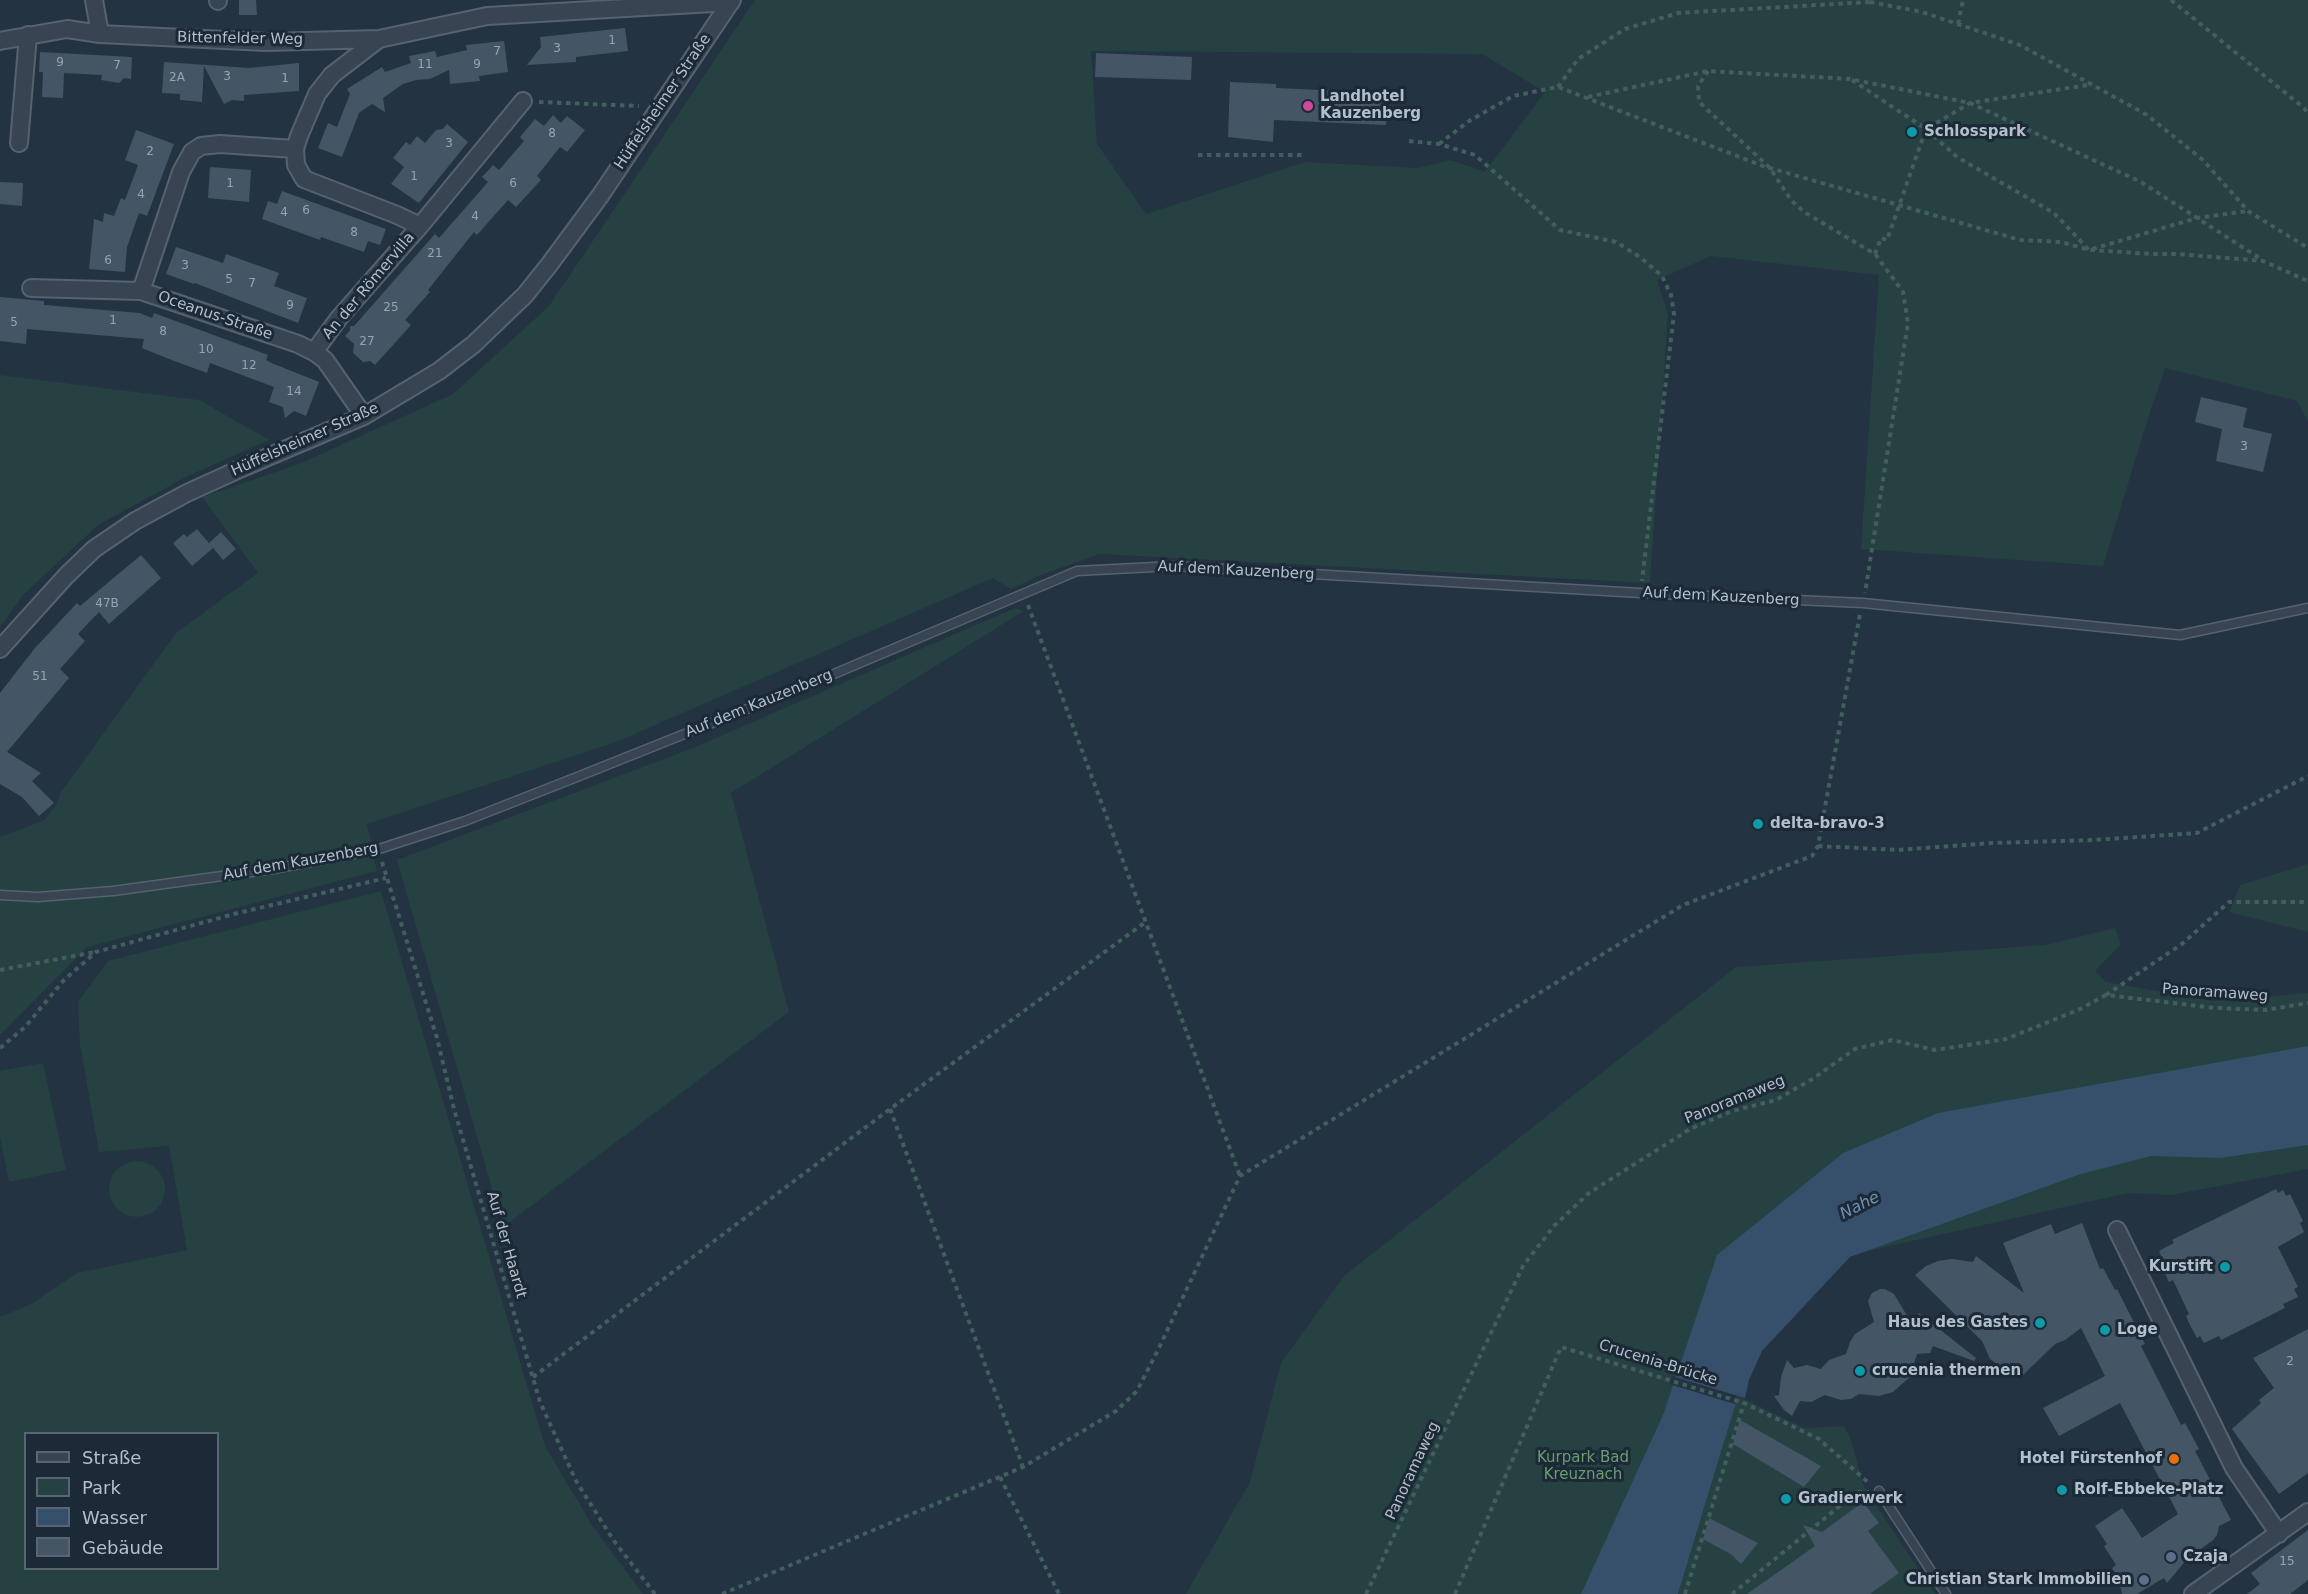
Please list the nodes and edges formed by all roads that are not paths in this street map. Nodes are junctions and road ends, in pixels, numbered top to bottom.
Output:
1 (94, 0) edge
2 (478, 0) edge
3 (732, 1) edge
4 (487, 16) junction
5 (100, 34) junction
6 (28, 36) junction
7 (379, 39) junction
8 (0, 41) edge
9 (523, 101) road end
10 (19, 143) dead end
11 (295, 149) junction
12 (420, 226) junction
13 (31, 288) dead end
14 (141, 291) junction
15 (314, 352) junction
16 (364, 416) junction
17 (2308, 608) edge
18 (0, 649) edge
19 (0, 895) edge
20 (2116, 1230) dead end
21 (1879, 1491) road end
22 (2308, 1512) edge
23 (2279, 1534) junction
24 (1946, 1594) edge
25 (2193, 1594) edge

1 - 5 street
2 - 4 street
3 - 4 street
3 - 16 street, Hüffelsheimer Straße
4 - 7 street
5 - 6 street, Bittenfelder Weg
5 - 7 street, Bittenfelder Weg
6 - 8 street, Bittenfelder Weg
6 - 10 street
7 - 11 street
9 - 12 street
11 - 12 street, An der Römervilla
11 - 14 street, Oceanus-Straße
12 - 15 street, An der Römervilla
13 - 14 street
14 - 15 street, Oceanus-Straße
15 - 16 street, Oceanus-Straße
16 - 18 street, Hüffelsheimer Straße
17 - 19 lane, Auf dem Kauzenberg
20 - 23 street
21 - 24 lane
22 - 23 street
23 - 25 street

